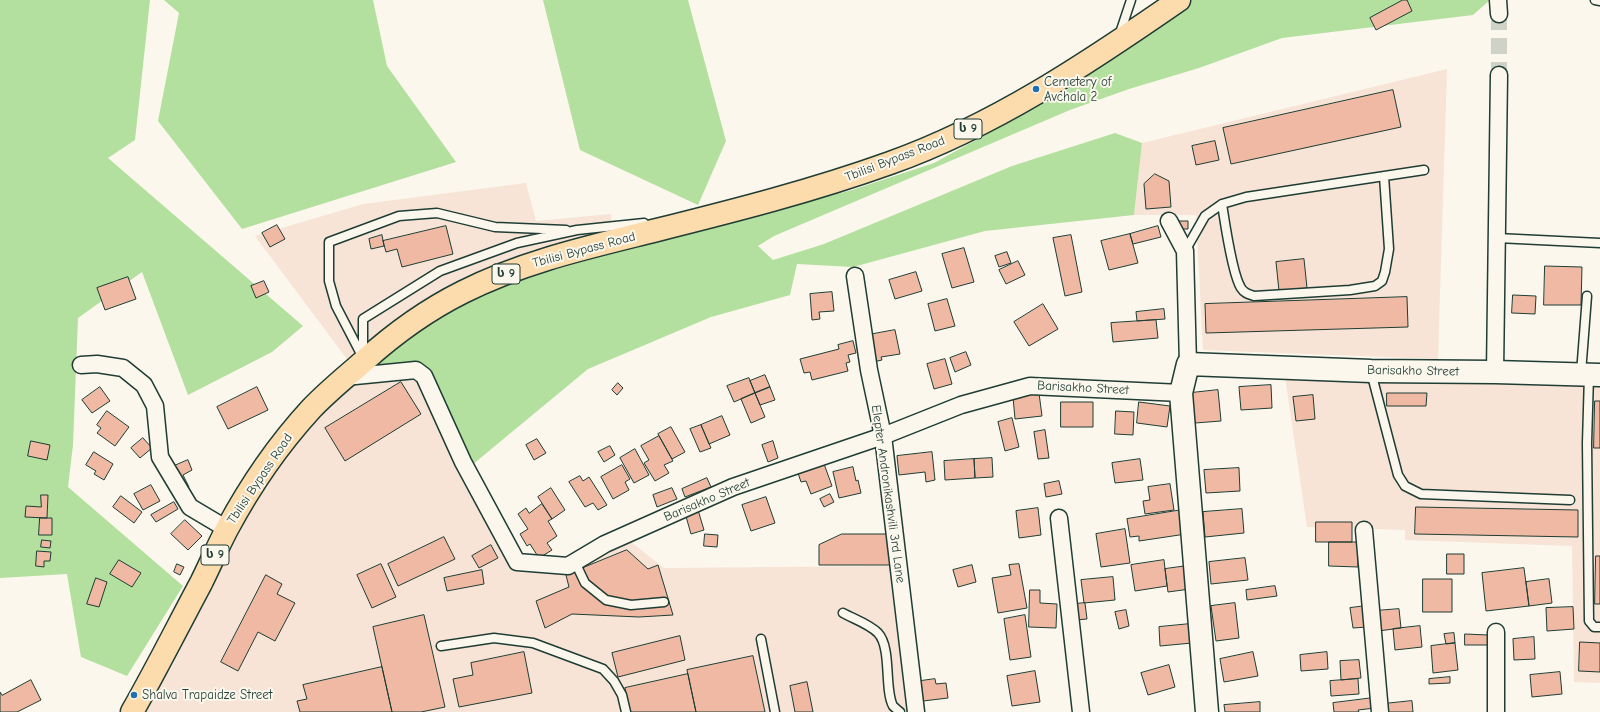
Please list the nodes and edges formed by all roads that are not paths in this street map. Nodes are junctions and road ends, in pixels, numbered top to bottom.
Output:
1 (1131, 0) edge
2 (1179, 0) edge
3 (1595, 0) edge
4 (1600, 1) edge
5 (1116, 44) junction
6 (1500, 75) tunnel mouth
7 (1424, 170) dead end
8 (1384, 176) junction
9 (1222, 204) junction
10 (734, 211) junction
11 (1169, 221) dead end
12 (577, 230) junction
13 (1497, 238) junction
14 (1600, 243) edge
15 (1186, 251) junction
16 (854, 276) dead end
17 (1587, 296) dead end
18 (363, 359) junction
19 (1188, 364) junction
20 (81, 366) dead end
21 (1371, 371) junction
22 (1495, 372) junction
23 (1590, 374) edge
24 (345, 376) junction
25 (1181, 393) junction
26 (883, 436) junction
27 (1570, 500) dead end
28 (1059, 518) dead end
29 (227, 529) junction
30 (1364, 530) dead end
31 (575, 562) junction
32 (664, 602) dead end
33 (843, 613) dead end
34 (1600, 627) edge
35 (1496, 632) dead end
36 (761, 640) dead end
37 (441, 646) dead end
38 (132, 712) edge
39 (626, 712) edge
40 (775, 712) edge
41 (900, 712) edge
42 (916, 712) edge
43 (1081, 712) edge
44 (1207, 712) edge
45 (1380, 712) edge
46 (1496, 712) edge

1 - 5 lane
2 - 5 highway, Tbilisi Bypass Road / ს 9
3 - 4 lane
5 - 10 highway, Tbilisi Bypass Road / ს 9
6 - 13 street
7 - 8 lane
8 - 9 lane
8 - 9 lane
9 - 15 lane
10 - 12 lane
10 - 18 highway, Tbilisi Bypass Road / ს 9
11 - 15 street
12 - 18 lane
12 - 18 lane
13 - 14 lane
13 - 22 street
15 - 19 street
16 - 26 street, Elepter Andronikashvili 3rd Lane
17 - 23 lane
18 - 24 highway, Tbilisi Bypass Road / ს 9
19 - 21 street, Barisakho Street
19 - 25 street
20 - 29 street
21 - 22 street, Barisakho Street
21 - 27 lane
22 - 23 street, Barisakho Street
23 - 34 lane
24 - 29 highway, Tbilisi Bypass Road / ს 9
24 - 31 street, Barisakho Street
25 - 26 street, Barisakho Street
25 - 44 street
26 - 31 street, Barisakho Street
26 - 42 street, Elepter Andronikashvili 3rd Lane
28 - 43 street
29 - 38 highway, Tbilisi Bypass Road / ს 9
30 - 45 street
31 - 32 lane
33 - 41 lane
35 - 46 street
36 - 40 lane
37 - 39 lane

